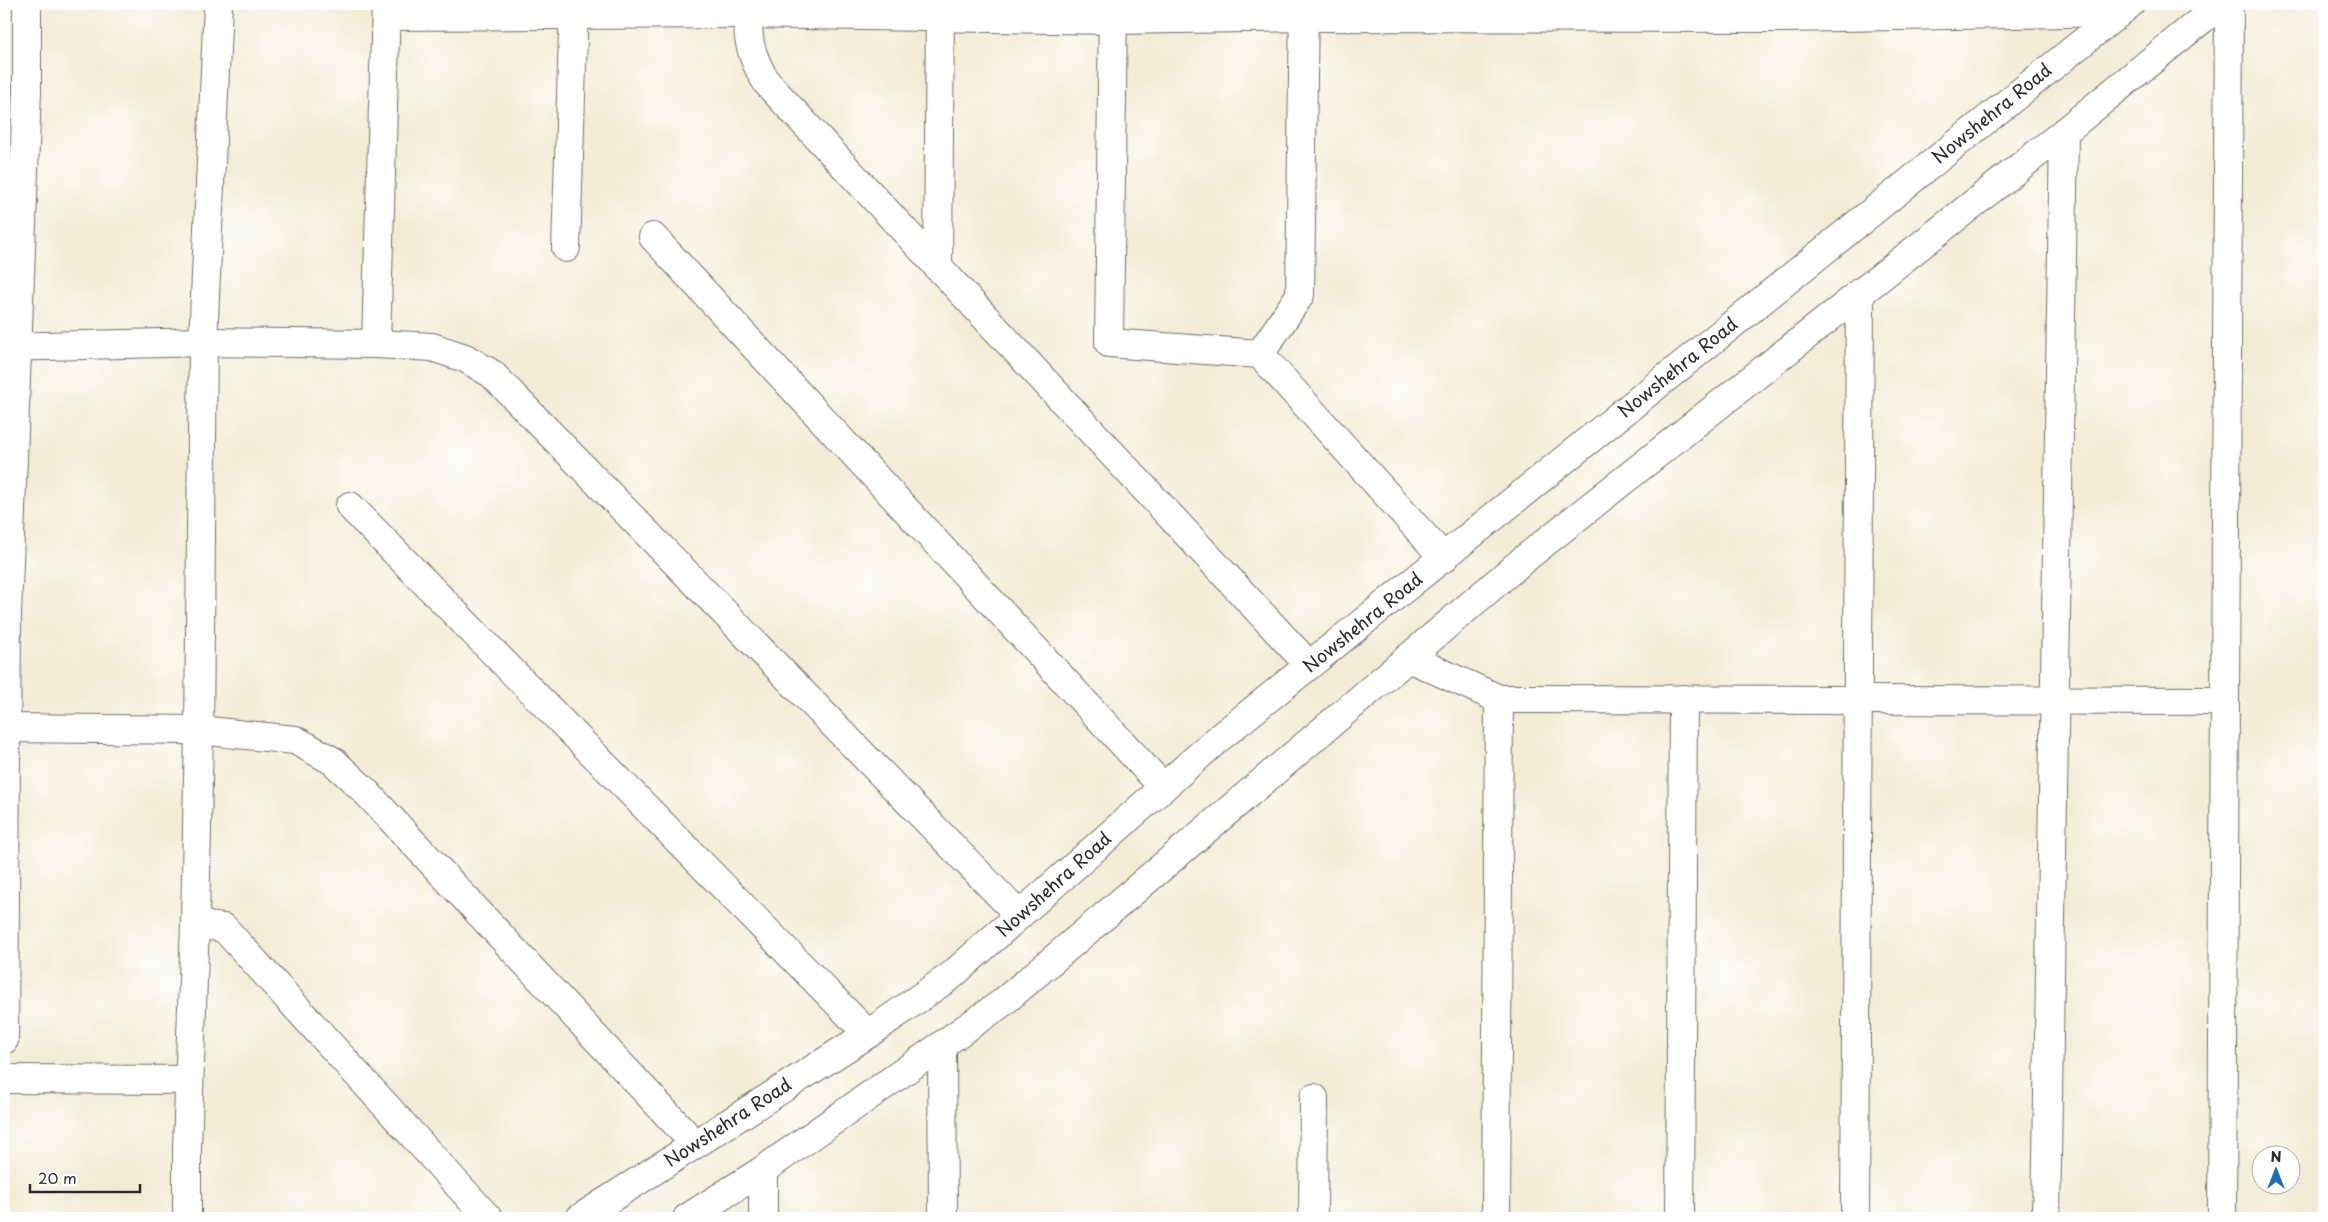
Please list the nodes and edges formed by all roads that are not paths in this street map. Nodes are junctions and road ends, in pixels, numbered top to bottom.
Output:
1 (27, 4) edge
2 (218, 4) edge
3 (2221, 4) edge
4 (2230, 4) edge
5 (2124, 8) edge
6 (748, 9) edge
7 (386, 10) edge
8 (574, 10) edge
9 (940, 10) edge
10 (1304, 10) edge
11 (1584, 11) edge
12 (1782, 11) edge
13 (1112, 12) edge
14 (2064, 132) junction
15 (653, 237) dead end
16 (566, 248) dead end
17 (938, 268) junction
18 (1860, 292) junction
19 (203, 342) junction
20 (376, 344) junction
21 (11, 346) edge
22 (1260, 354) junction
23 (350, 506) dead end
24 (1444, 558) junction
25 (1408, 658) junction
26 (1310, 666) junction
27 (1499, 699) junction
28 (1682, 700) junction
29 (1858, 700) junction
30 (2054, 701) junction
31 (2225, 701) junction
32 (5, 729) edge
33 (199, 730) junction
34 (1163, 787) junction
35 (1019, 915) junction
36 (195, 924) junction
37 (868, 1034) junction
38 (4, 1040) edge
39 (942, 1048) junction
40 (4, 1078) edge
41 (189, 1080) junction
42 (1314, 1098) dead end
43 (695, 1144) junction
44 (763, 1170) junction
45 (187, 1218) edge
46 (488, 1218) edge
47 (580, 1218) edge
48 (686, 1218) edge
49 (763, 1218) edge
50 (942, 1218) edge
51 (1313, 1218) edge
52 (1496, 1218) edge
53 (1680, 1218) edge
54 (1855, 1218) edge
55 (2046, 1218) edge
56 (2222, 1218) edge

1 - 21 street
2 - 19 street
3 - 14 street
4 - 31 street
5 - 12 street
5 - 24 street, Nowshehra Road
6 - 8 street
6 - 9 street
6 - 17 street
7 - 8 street
7 - 20 street
8 - 16 street
9 - 13 street
9 - 17 street
10 - 11 street
10 - 13 street
10 - 22 street
11 - 12 street
13 - 22 street
14 - 18 street
14 - 30 street
15 - 34 street
17 - 26 street
18 - 25 street
18 - 29 street
19 - 20 street
19 - 21 street
19 - 33 street
20 - 35 street
21 - 32 street
22 - 24 street
23 - 37 street
24 - 26 street, Nowshehra Road
25 - 27 street
25 - 39 street
26 - 34 street, Nowshehra Road
27 - 28 street
27 - 52 street
28 - 29 street
28 - 53 street
29 - 30 street
29 - 54 street
30 - 31 street
30 - 55 street
31 - 56 street
32 - 33 street
32 - 38 street
33 - 36 street
33 - 43 street
34 - 35 street, Nowshehra Road
35 - 37 street, Nowshehra Road
36 - 41 street
36 - 46 street
37 - 43 street, Nowshehra Road
39 - 44 street
39 - 50 street
40 - 41 street
41 - 45 street
42 - 51 street
43 - 47 street, Nowshehra Road
44 - 48 street
44 - 49 street

